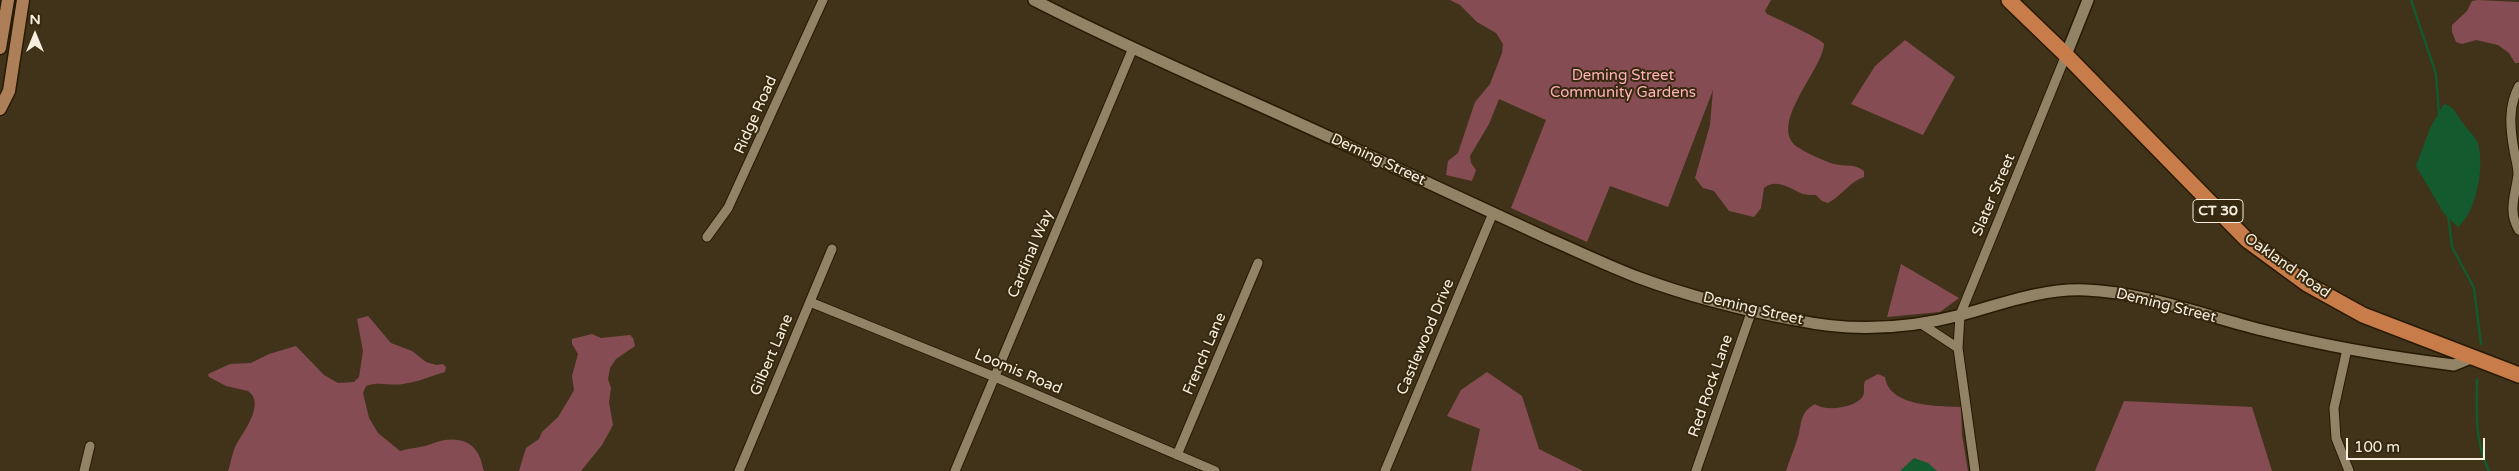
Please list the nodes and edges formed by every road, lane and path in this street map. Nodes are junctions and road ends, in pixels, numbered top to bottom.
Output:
1 (8, 0) edge
2 (23, 0) edge
3 (823, 0) edge
4 (1034, 0) edge
5 (2009, 0) edge
6 (2088, 0) edge
7 (0, 48) edge
8 (1133, 48) junction
9 (2066, 54) junction
10 (2519, 86) edge
11 (0, 110) edge
12 (1493, 214) junction
13 (2519, 230) edge
14 (707, 237) dead end
15 (832, 249) dead end
16 (1258, 263) dead end
17 (810, 302) junction
18 (1752, 310) junction
19 (1960, 315) junction
20 (1920, 323) junction
21 (1958, 348) junction
22 (2347, 349) junction
23 (2471, 358) junction
24 (2519, 375) edge
25 (995, 377) junction
26 (90, 446) dead end
27 (1177, 455) junction
28 (84, 471) edge
29 (739, 471) edge
30 (955, 471) edge
31 (1215, 471) edge
32 (1385, 471) edge
33 (1696, 471) edge
34 (1975, 471) edge
35 (2349, 471) edge

1 - 7 main road
2 - 11 main road
3 - 14 street, Ridge Road
4 - 8 street, Deming Street
5 - 9 main road, Oakland Road / CT 30
6 - 9 street
8 - 12 street, Deming Street
8 - 25 street, Cardinal Way
9 - 19 street, Slater Street
9 - 23 main road, Oakland Road / CT 30
10 - 13 street
12 - 18 street, Deming Street
12 - 32 street, Castlewood Drive
15 - 17 street, Gilbert Lane
16 - 27 street, French Lane
17 - 25 street, Loomis Road
17 - 29 street, Gilbert Lane
18 - 20 street, Deming Street
18 - 33 street, Red Rock Lane
19 - 20 street, Deming Street
19 - 21 street, Slater Street
19 - 22 street, Deming Street
20 - 21 street
21 - 34 street, Slater Street
22 - 23 street, Deming Street
22 - 35 street
23 - 24 main road, CT 30
25 - 27 street, Loomis Road
25 - 30 street, Cardinal Way
26 - 28 street
27 - 31 street, Loomis Road

